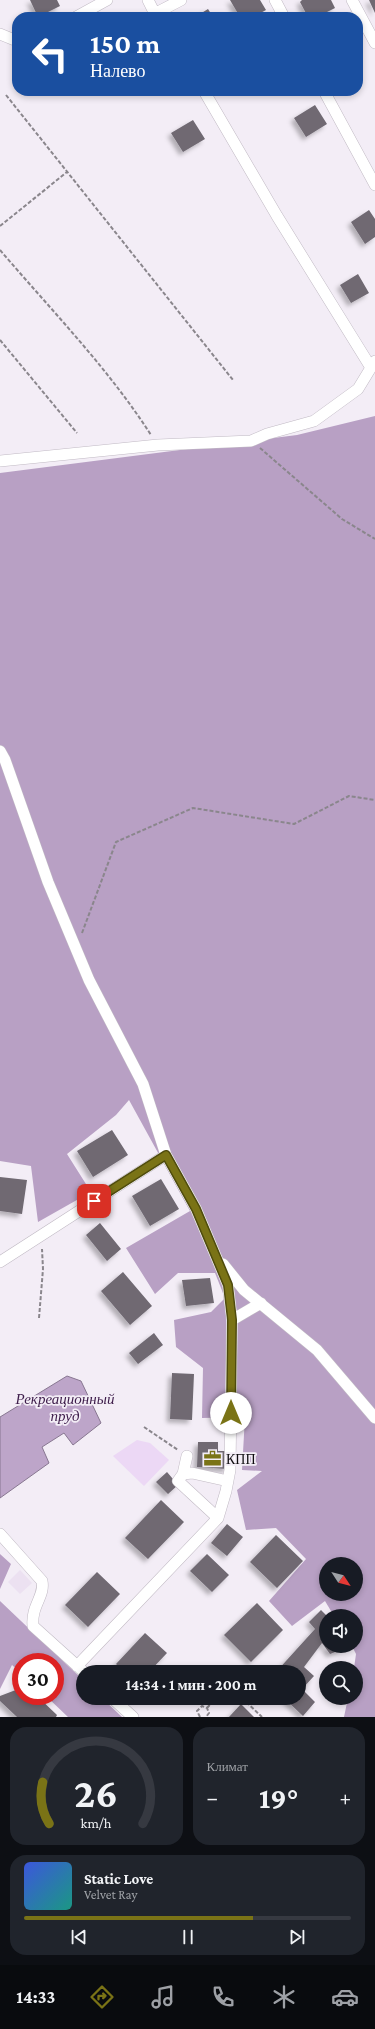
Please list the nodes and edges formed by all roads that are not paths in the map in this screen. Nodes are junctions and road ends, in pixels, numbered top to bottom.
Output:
1 (107, 0) edge
2 (148, 0) edge
3 (181, 0) edge
4 (276, 0) edge
5 (352, 0) edge
6 (85, 12) edge
7 (154, 12) edge
8 (162, 12) edge
9 (282, 12) edge
10 (358, 12) edge
11 (363, 21) edge
12 (0, 34) edge
13 (12, 39) edge
14 (375, 43) edge
15 (207, 96) edge
16 (327, 96) edge
17 (375, 185) edge
18 (373, 363) edge
19 (0, 461) edge
20 (0, 751) edge
21 (166, 1155) junction
22 (215, 1254) junction
23 (0, 1262) edge
24 (261, 1303) junction
25 (232, 1320) junction
26 (375, 1418) edge
27 (187, 1456) road end
28 (183, 1474) junction
29 (229, 1475) junction
30 (218, 1518) junction
31 (0, 1534) edge
32 (76, 1665) edge
33 (84, 1665) edge
34 (120, 1705) edge
35 (133, 1717) edge

1 - 6 street
2 - 7 street
3 - 8 street
4 - 9 street
5 - 10 street
11 - 14 street
12 - 13 street
15 - 18 street
16 - 17 street
18 - 19 street
20 - 21 street
21 - 22 street
21 - 23 street
22 - 24 street
22 - 25 street
24 - 25 street
24 - 26 street
25 - 29 street
27 - 28 street
28 - 29 street
28 - 30 street
29 - 30 street
30 - 33 street
31 - 32 street
34 - 35 street

